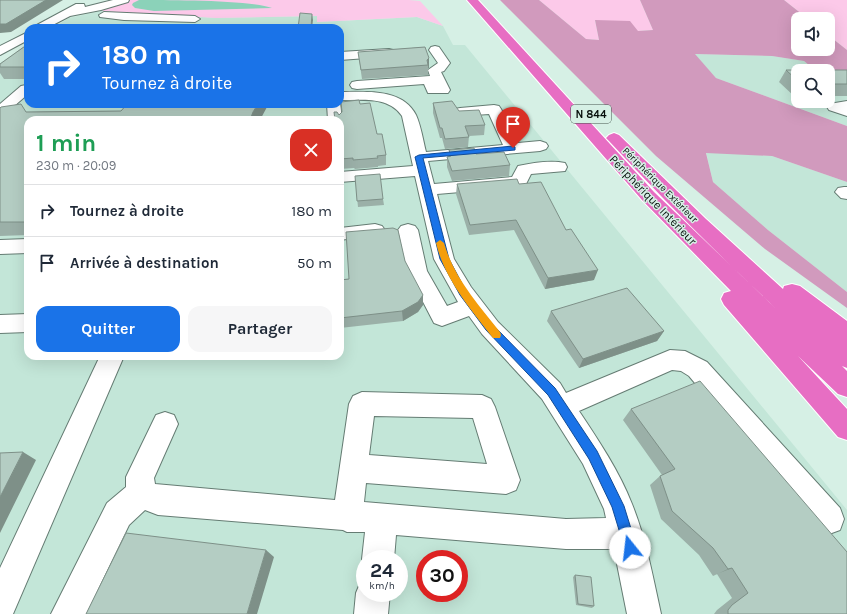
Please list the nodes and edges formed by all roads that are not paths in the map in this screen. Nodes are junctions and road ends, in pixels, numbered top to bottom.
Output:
1 (87, 0) edge
2 (124, 0) edge
3 (472, 0) edge
4 (485, 0) edge
5 (66, 13) junction
6 (104, 15) dead end
7 (195, 20) dead end
8 (46, 24) edge
9 (24, 37) edge
10 (13, 43) junction
11 (24, 43) edge
12 (24, 45) edge
13 (449, 49) dead end
14 (0, 51) edge
15 (403, 52) edge
16 (344, 56) edge
17 (3, 88) dead end
18 (24, 89) edge
19 (348, 90) edge
20 (24, 91) edge
21 (396, 92) junction
22 (847, 105) edge
23 (0, 111) edge
24 (460, 112) edge
25 (847, 112) edge
26 (540, 146) dead end
27 (513, 148) junction
28 (558, 167) dead end
29 (423, 172) junction
30 (344, 177) edge
31 (675, 200) junction
32 (436, 226) junction
33 (408, 230) junction
34 (344, 234) edge
35 (0, 246) edge
36 (24, 246) edge
37 (706, 256) junction
38 (473, 306) junction
39 (24, 323) edge
40 (0, 324) edge
41 (847, 334) edge
42 (847, 358) edge
43 (110, 360) edge
44 (847, 386) edge
45 (561, 407) junction
46 (165, 424) dead end
47 (847, 428) edge
48 (353, 468) junction
49 (141, 494) junction
50 (347, 517) junction
51 (829, 519) dead end
52 (382, 520) junction
53 (626, 533) junction
54 (379, 550) edge
55 (373, 602) edge
56 (0, 605) edge
57 (68, 614) edge
58 (371, 614) edge
59 (644, 614) edge

1 - 5 street
2 - 5 street
3 - 37 highway, Périphérique Intérieur / N 844
4 - 31 highway, Périphérique Extérieur / N 844
5 - 8 street
6 - 7 street
9 - 10 street
10 - 11 street
10 - 12 street
10 - 14 street
13 - 21 street
15 - 16 street
17 - 18 street
19 - 21 street
20 - 23 street
21 - 29 street
22 - 25 street
24 - 27 street
26 - 27 street
27 - 29 street
28 - 29 street
29 - 30 street
29 - 32 street
31 - 41 highway
31 - 42 highway, Périphérique Extérieur / N 844
32 - 33 street
32 - 38 street
33 - 34 street
33 - 38 street
35 - 36 street
37 - 44 highway, Périphérique Intérieur / N 844
37 - 47 highway
38 - 45 street
39 - 40 street
43 - 56 street
45 - 51 street
45 - 53 street
46 - 49 street
48 - 48 street
48 - 50 street
49 - 50 street
49 - 57 street
50 - 52 street
52 - 53 street
52 - 54 street
53 - 59 street
55 - 58 street

